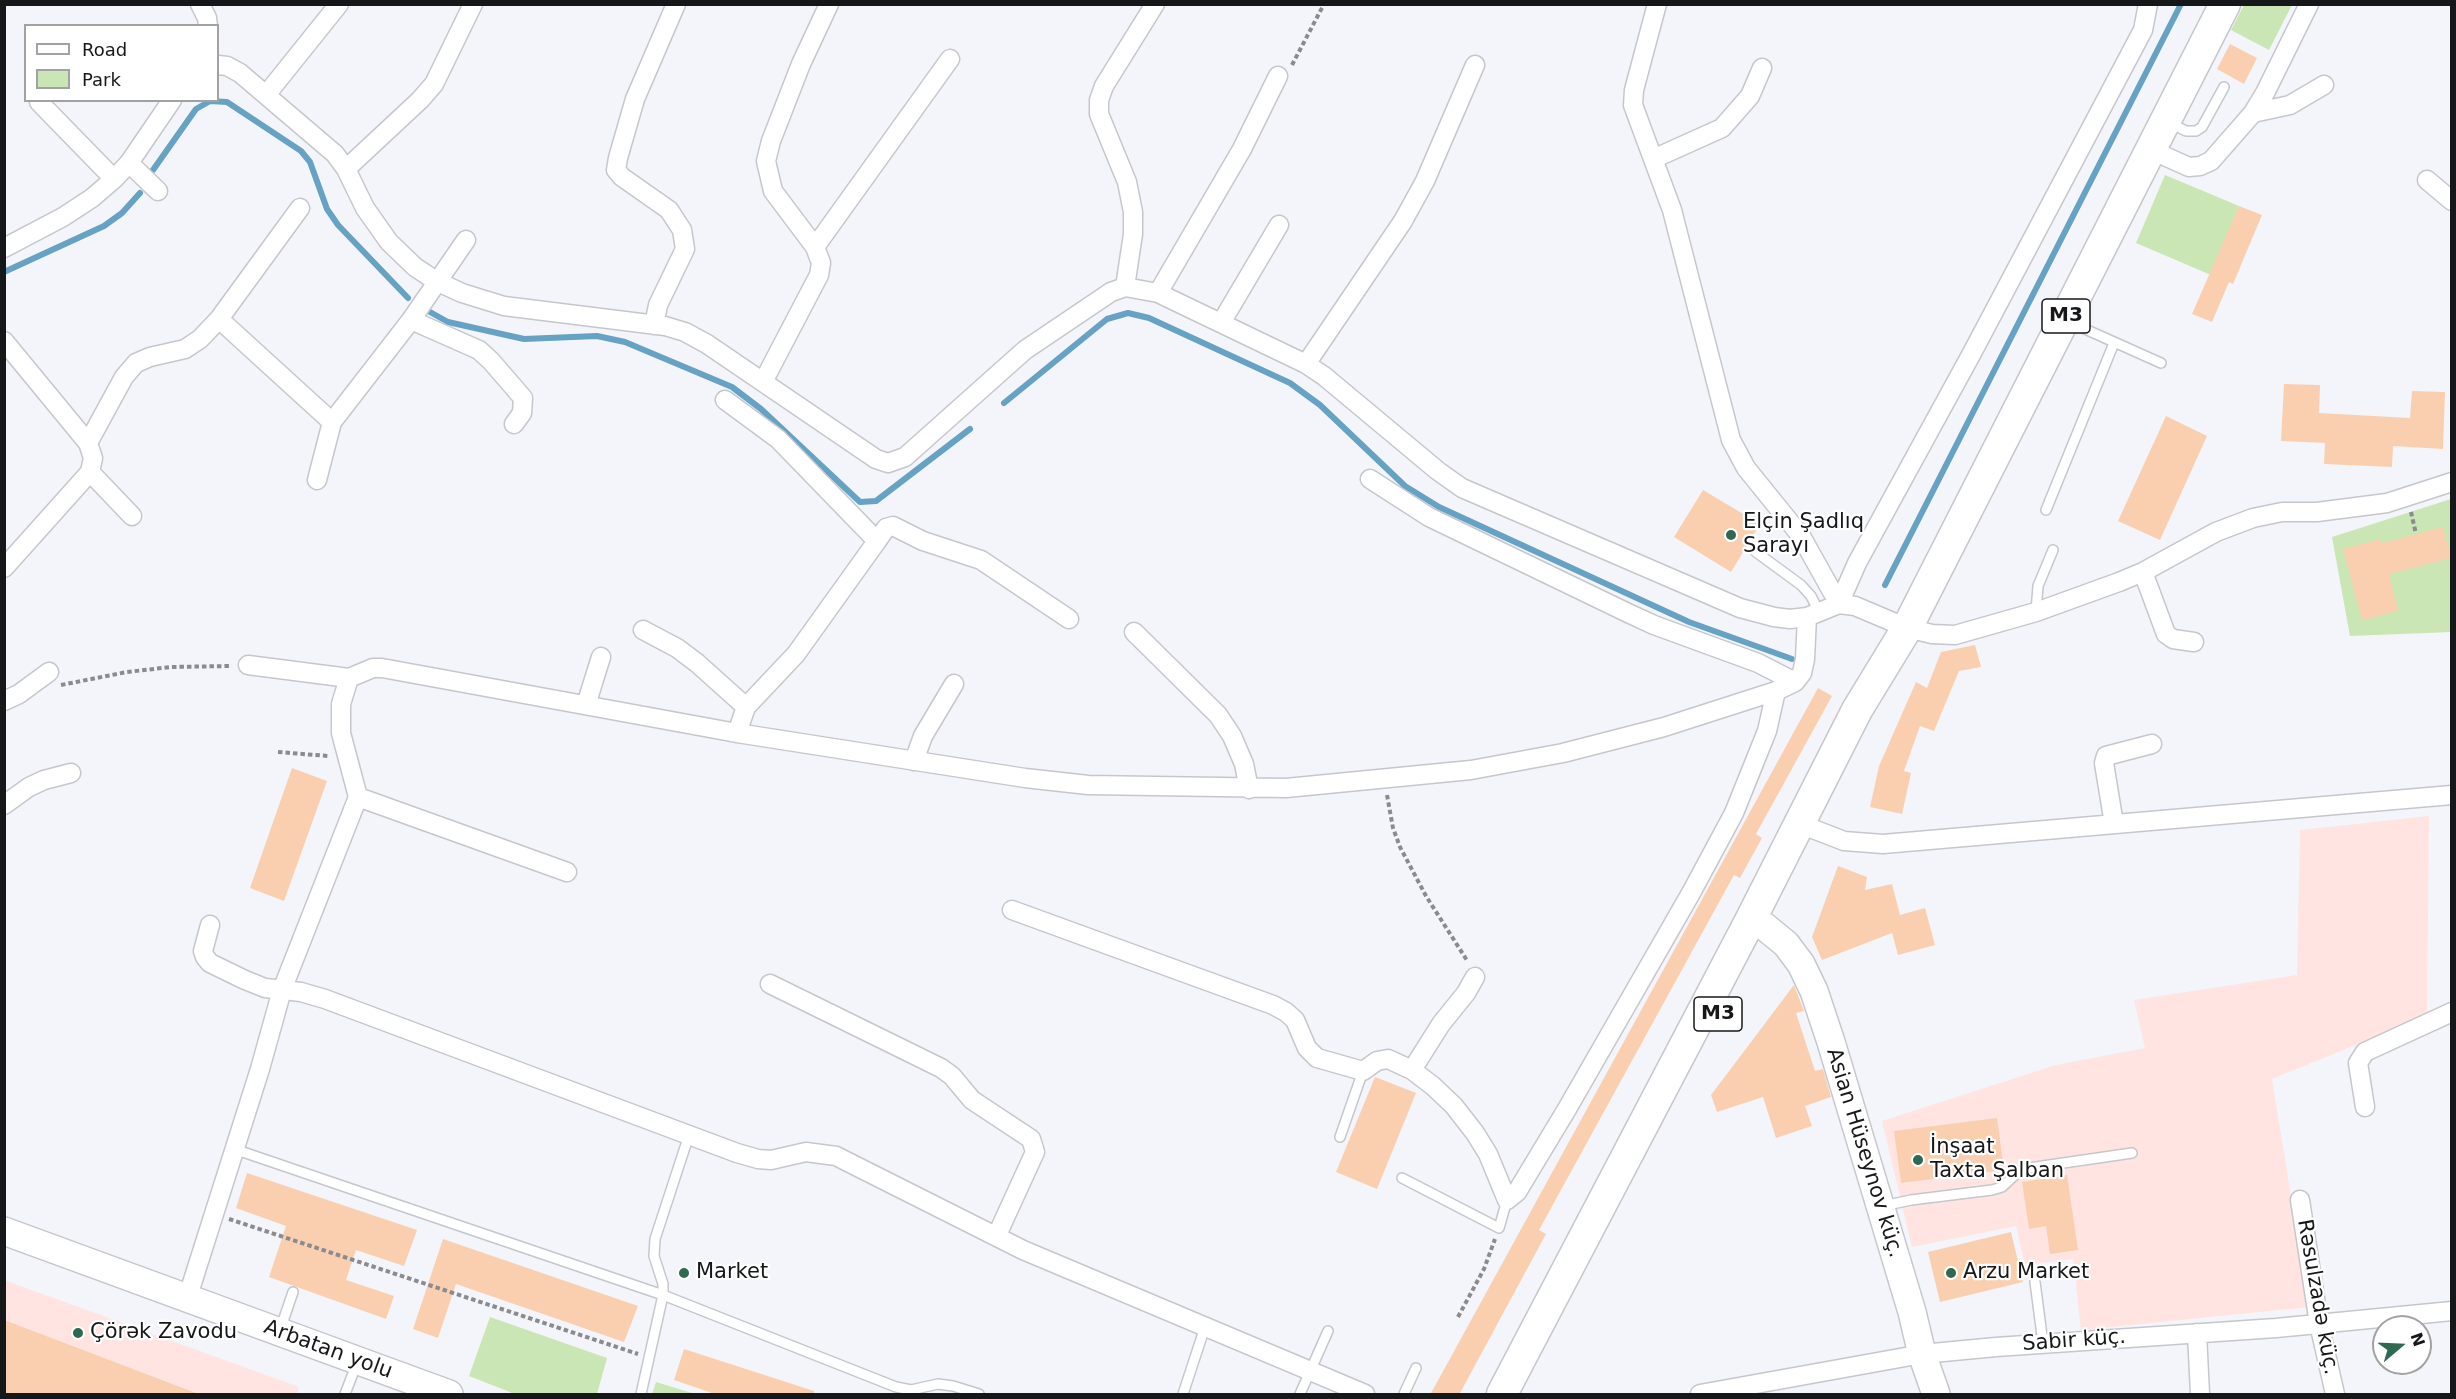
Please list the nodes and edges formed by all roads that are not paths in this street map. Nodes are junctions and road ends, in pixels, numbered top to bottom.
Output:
1 (339, 4) edge
2 (473, 4) edge
3 (676, 4) edge
4 (829, 4) edge
5 (1155, 4) edge
6 (1658, 4) edge
7 (2148, 4) edge
8 (2225, 4) edge
9 (2309, 4) edge
10 (950, 58) dead end
11 (219, 65) edge
12 (1475, 65) dead end
13 (1762, 69) dead end
14 (1278, 76) road end
15 (2324, 85) dead end
16 (2224, 87) dead end
17 (266, 95) junction
18 (39, 102) dead end
19 (171, 102) edge
20 (2253, 113) junction
21 (2166, 121) junction
22 (2151, 150) junction
23 (1653, 159) junction
24 (129, 163) junction
25 (346, 169) junction
26 (114, 179) junction
27 (2427, 180) dead end
28 (158, 190) dead end
29 (2451, 201) edge
30 (300, 208) dead end
31 (1279, 225) dead end
32 (466, 240) dead end
33 (815, 247) junction
34 (4, 248) edge
35 (436, 281) junction
36 (1125, 288) junction
37 (1158, 293) junction
38 (219, 318) junction
39 (411, 320) junction
40 (2064, 320) junction
41 (1221, 323) junction
42 (654, 325) junction
43 (4, 341) edge
44 (2114, 342) junction
45 (2161, 363) dead end
46 (1306, 364) junction
47 (763, 382) junction
48 (725, 400) dead end
49 (332, 422) junction
50 (514, 424) dead end
51 (88, 443) junction
52 (90, 472) junction
53 (317, 480) dead end
54 (1370, 480) dead end
55 (2451, 483) edge
56 (2046, 510) dead end
57 (132, 516) dead end
58 (877, 541) junction
59 (2053, 550) dead end
60 (1756, 552) dead end
61 (4, 568) edge
62 (2143, 572) junction
63 (1839, 604) junction
64 (2036, 612) junction
65 (1813, 615) junction
66 (1069, 619) dead end
67 (1907, 628) junction
68 (643, 630) dead end
69 (1134, 632) dead end
70 (2194, 642) dead end
71 (601, 657) dead end
72 (248, 665) road end
73 (49, 672) dead end
74 (349, 678) junction
75 (1795, 682) junction
76 (954, 684) dead end
77 (1776, 691) junction
78 (12, 698) edge
79 (586, 705) junction
80 (746, 706) junction
81 (737, 734) junction
82 (2152, 744) dead end
83 (914, 761) junction
84 (71, 773) dead end
85 (1249, 789) junction
86 (2451, 795) edge
87 (358, 797) junction
88 (4, 805) edge
89 (2114, 824) junction
90 (1813, 829) junction
91 (567, 872) dead end
92 (1012, 910) dead end
93 (210, 925) dead end
94 (1764, 926) junction
95 (1475, 977) road end
96 (770, 984) dead end
97 (282, 990) junction
98 (2451, 1012) edge
99 (1412, 1070) junction
100 (1363, 1071) junction
101 (2365, 1107) dead end
102 (689, 1135) junction
103 (1340, 1137) dead end
104 (234, 1149) junction
105 (2132, 1153) dead end
106 (1402, 1178) dead end
107 (1508, 1200) junction
108 (2300, 1200) dead end
109 (1880, 1207) junction
110 (4, 1231) edge
111 (997, 1235) junction
112 (2035, 1282) dead end
113 (293, 1292) dead end
114 (663, 1295) junction
115 (187, 1299) junction
116 (2451, 1311) edge
117 (2319, 1324) junction
118 (1205, 1327) junction
119 (1328, 1331) dead end
120 (279, 1332) junction
121 (2197, 1333) junction
122 (2043, 1343) junction
123 (1922, 1354) junction
124 (357, 1360) junction
125 (1416, 1368) dead end
126 (1309, 1371) junction
127 (442, 1393) edge
128 (1704, 1394) edge
129 (345, 1395) edge
130 (641, 1395) edge
131 (979, 1395) edge
132 (1183, 1395) edge
133 (1300, 1395) edge
134 (1365, 1395) edge
135 (1404, 1395) edge
136 (1502, 1395) edge
137 (1519, 1395) edge
138 (1936, 1395) edge
139 (2200, 1395) edge
140 (2335, 1395) edge

1 - 17 street
2 - 25 street
3 - 42 street
4 - 33 street
5 - 36 street
6 - 23 street
7 - 63 street
8 - 21 main road, M3
9 - 20 street
10 - 33 street
11 - 17 street
12 - 46 street
13 - 23 street
14 - 37 street
15 - 20 street
16 - 21 lane
17 - 25 street
18 - 26 street
19 - 24 street
20 - 22 street
21 - 22 main road, M3
22 - 40 main road, M3
23 - 63 street
24 - 26 street
24 - 28 street
25 - 35 street
26 - 34 street
27 - 29 street
30 - 38 street
31 - 41 street
32 - 35 street
33 - 47 street
35 - 39 street
35 - 42 street
36 - 37 street
36 - 47 street
37 - 41 street
38 - 49 street
38 - 51 street
39 - 49 street
39 - 50 street
40 - 44 lane
40 - 67 main road, M3
41 - 46 street
42 - 47 street
43 - 51 street
44 - 45 lane
44 - 56 lane
46 - 65 street
48 - 58 street
49 - 53 street
51 - 52 street
52 - 57 street
52 - 61 street
54 - 75 street
55 - 62 street
58 - 66 street
58 - 80 street
59 - 64 lane
60 - 65 lane
62 - 64 street
62 - 70 street
63 - 65 street
63 - 67 street
64 - 67 street
65 - 75 street
67 - 90 main road, M3
67 - 136 main road
68 - 80 street
69 - 85 street
71 - 79 street
72 - 74 street
73 - 78 street
74 - 79 street
74 - 87 street
75 - 77 street
76 - 83 street
77 - 85 street
77 - 107 street
79 - 81 street
80 - 81 street
81 - 83 street
82 - 89 street
83 - 85 street
84 - 88 street
86 - 89 street
87 - 91 street
87 - 97 street
89 - 90 street
90 - 94 main road, M3
92 - 100 street
93 - 97 street
94 - 109 street, Asian Hüseynov küç.
94 - 137 main road, M3
95 - 99 street
96 - 111 street
97 - 102 street
97 - 104 street
98 - 101 street
99 - 100 street
99 - 107 street
100 - 103 lane
102 - 111 street
102 - 114 lane
104 - 114 lane
104 - 115 street
105 - 109 lane
106 - 107 lane
108 - 117 street, Rəsulzadə küç.
109 - 123 street, Asian Hüseynov küç.
110 - 115 street, Arbatan yolu
111 - 118 street
112 - 122 lane
113 - 120 lane
114 - 130 lane
114 - 131 lane
115 - 120 street, Arbatan yolu
116 - 117 street, Sabir küç.
117 - 121 street, Sabir küç.
117 - 140 street, Rəsulzadə küç.
118 - 126 street
118 - 132 lane
119 - 126 lane
120 - 124 street, Arbatan yolu
121 - 122 street, Sabir küç.
121 - 139 street
122 - 123 street, Sabir küç.
123 - 128 street, Sabir küç.
123 - 138 street, Asian Hüseynov küç.
124 - 127 street, Arbatan yolu
124 - 129 lane
125 - 135 lane
126 - 133 lane
126 - 134 street

